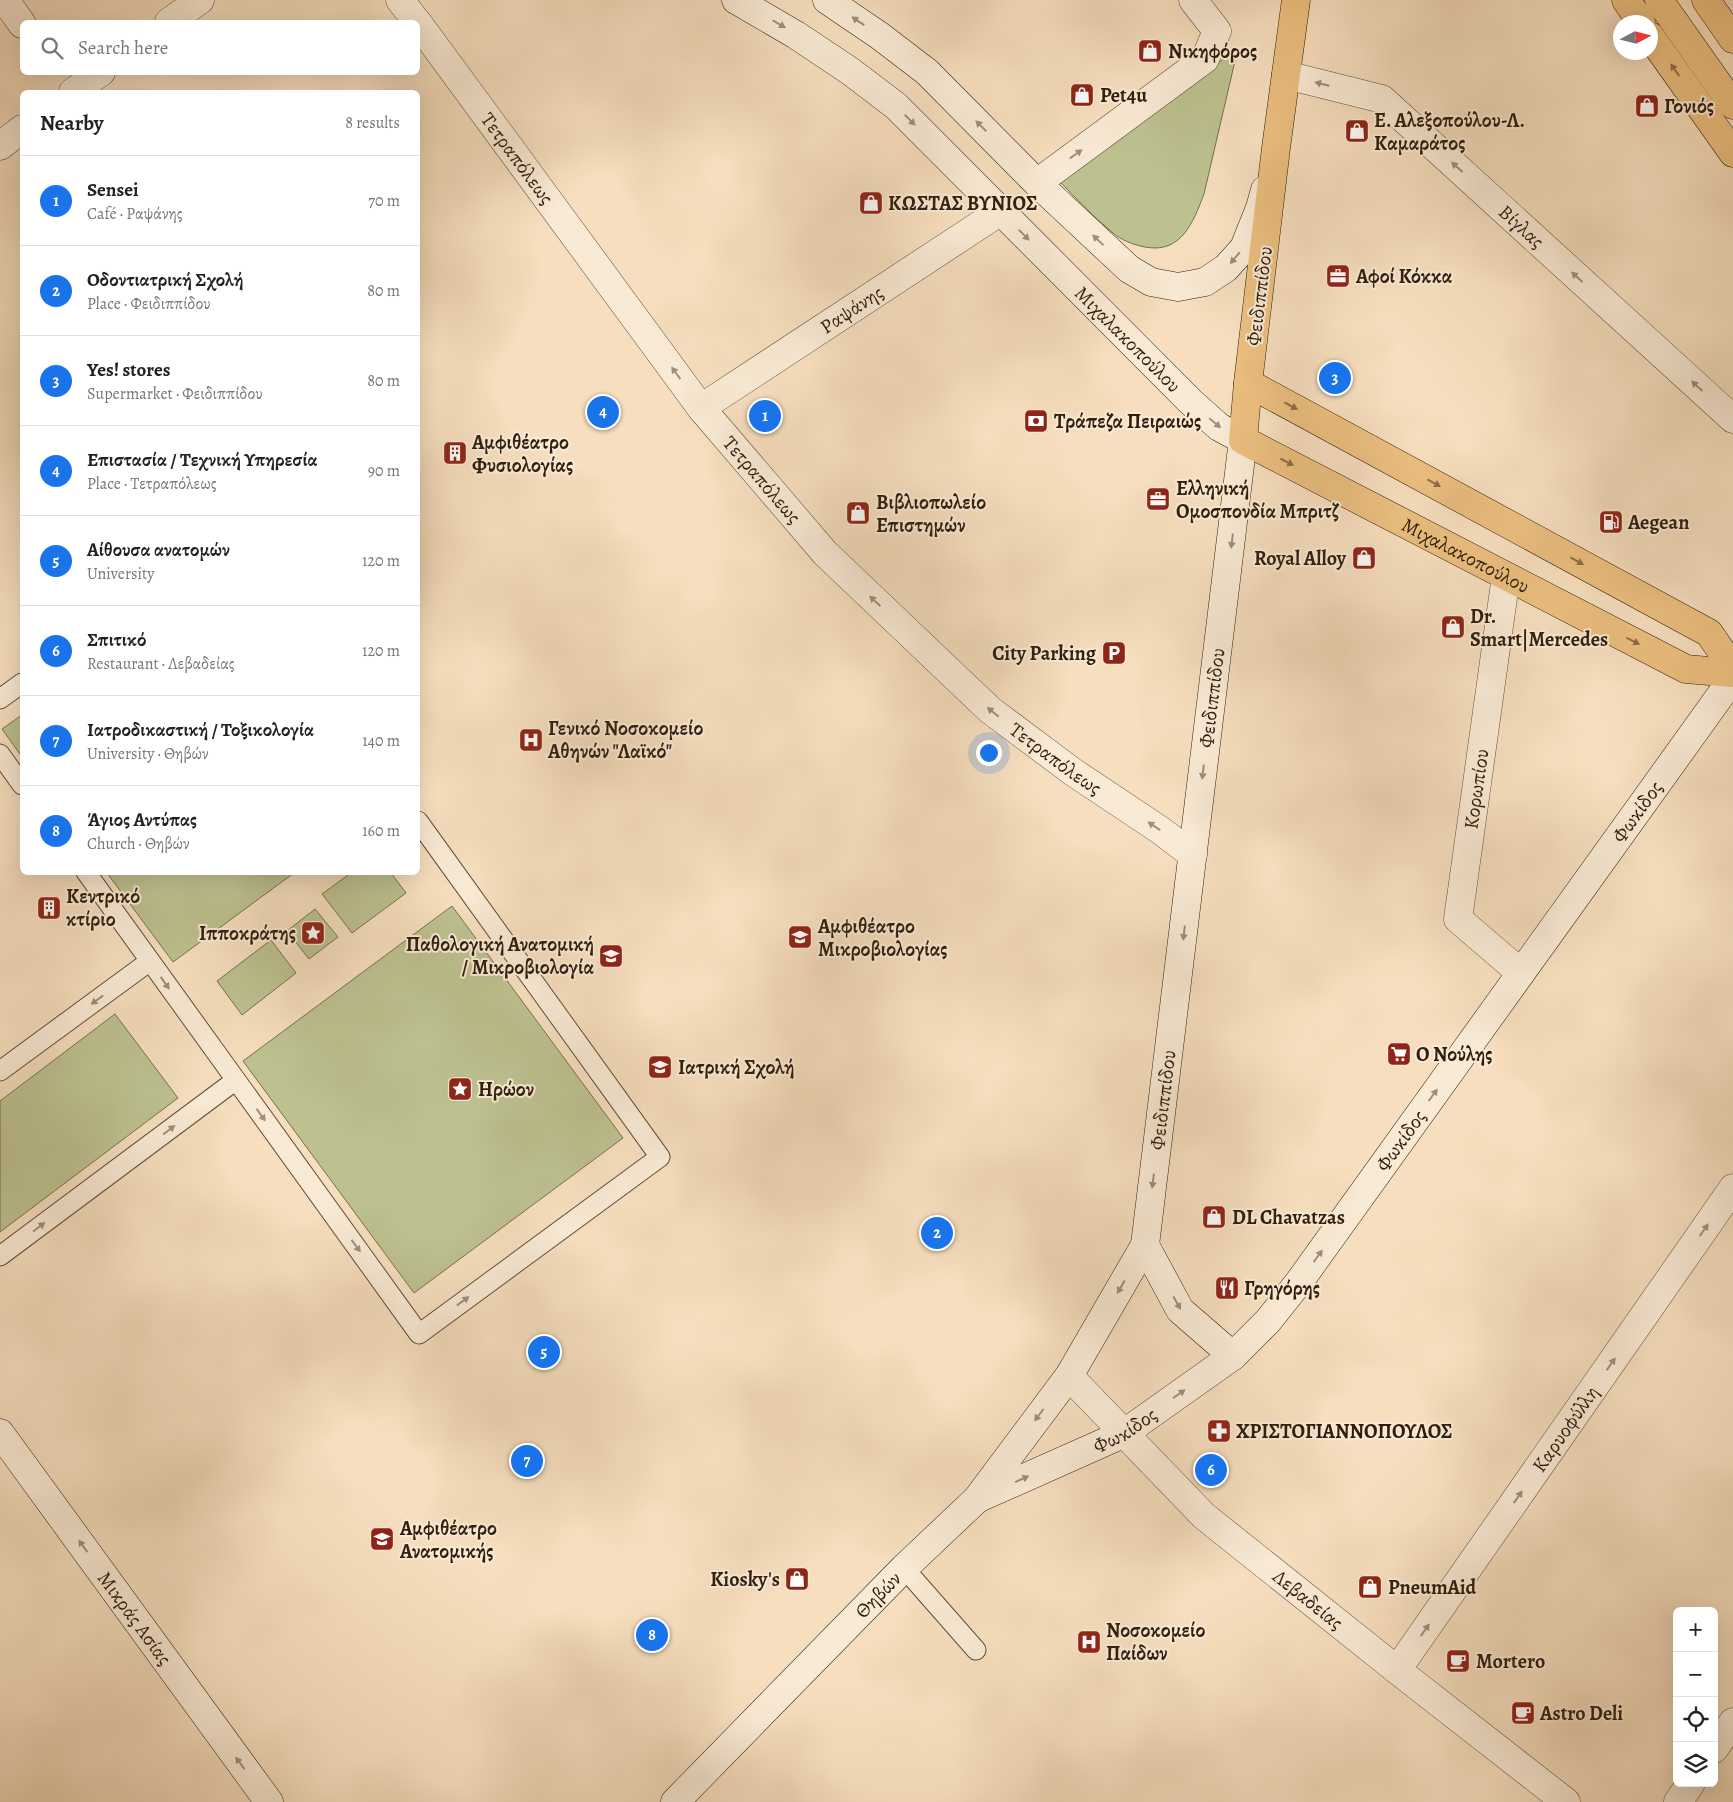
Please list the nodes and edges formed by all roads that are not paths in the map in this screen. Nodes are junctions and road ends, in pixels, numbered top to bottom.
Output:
1 (5, 0) edge
2 (200, 0) edge
3 (400, 0) edge
4 (736, 0) edge
5 (827, 0) edge
6 (1193, 0) edge
7 (1296, 0) edge
8 (1626, 0) edge
9 (1659, 0) edge
10 (1706, 0) edge
11 (1636, 15) edge
12 (172, 20) edge
13 (415, 20) edge
14 (20, 21) edge
15 (420, 27) edge
16 (1733, 39) edge
17 (1658, 47) edge
18 (95, 75) edge
19 (1286, 75) junction
20 (71, 87) edge
21 (1733, 105) edge
22 (20, 131) edge
23 (0, 146) edge
24 (1276, 148) junction
25 (1733, 153) edge
26 (1037, 183) junction
27 (1001, 211) junction
28 (1248, 382) junction
29 (701, 408) junction
30 (1733, 419) edge
31 (1243, 440) junction
32 (1506, 576) junction
33 (1733, 668) edge
34 (1733, 673) edge
35 (1733, 678) edge
36 (20, 684) edge
37 (0, 699) edge
38 (0, 754) edge
39 (20, 782) edge
40 (420, 824) edge
41 (1193, 855) junction
42 (88, 875) edge
43 (150, 961) junction
44 (1521, 973) junction
45 (0, 1071) edge
46 (236, 1080) junction
47 (1733, 1188) edge
48 (1145, 1245) junction
49 (0, 1256) edge
50 (1233, 1356) junction
51 (1069, 1376) junction
52 (0, 1433) edge
53 (1123, 1434) junction
54 (977, 1499) junction
55 (904, 1568) junction
56 (976, 1650) dead end
57 (1397, 1670) junction
58 (1733, 1722) edge
59 (1718, 1743) edge
60 (1688, 1787) edge
61 (269, 1802) edge
62 (674, 1802) edge
63 (1566, 1802) edge
64 (1678, 1802) edge

1 - 14 street
2 - 12 street
3 - 13 street, Τετραπόλεως
4 -> 27 street, Μιχαλακοπούλου
26 -> 5 street
26 -> 6 street
7 - 19 main road, Φειδιππίδου
8 - 11 main road
9 - 21 main road
10 - 16 main road
29 -> 15 street, Τετραπόλεως
25 -> 17 main road
18 - 20 street
19 - 24 main road, Φειδιππίδου
30 -> 19 street, Βίγλας
22 - 23 street
24 -> 26 street
24 - 28 main road, Φειδιππίδου
27 - 29 street, Ραψάνης
27 -> 31 street, Μιχαλακοπούλου
28 - 31 main road, Φειδιππίδου
28 -> 33 main road
41 -> 29 street, Τετραπόλεως
31 -> 32 main road, Μιχαλακοπούλου
31 -> 41 street, Φειδιππίδου
32 -> 34 main road, Μιχαλακοπούλου
32 - 44 street, Κορωπίου
35 - 44 street, Φωκίδος
36 - 37 lane
38 - 39 lane
46 -> 40 lane
41 -> 48 street, Φειδιππίδου
42 - 43 lane
43 -> 45 lane
43 -> 46 lane
50 -> 44 street, Φωκίδος
49 -> 46 lane
57 -> 47 street, Καρυοφύλλη
48 -> 50 street
48 -> 51 street, Φειδιππίδου
53 -> 50 street, Φωκίδος
51 - 53 street, Λεβαδείας
51 -> 54 street, Θηβών
61 -> 52 street, Μικράς Ασίας
54 -> 53 street, Φωκίδος
53 - 57 street, Λεβαδείας
54 - 55 street, Θηβών
55 - 56 lane
55 - 62 street, Θηβών
57 - 63 street, Λεβαδείας
58 - 59 street
60 - 64 street

